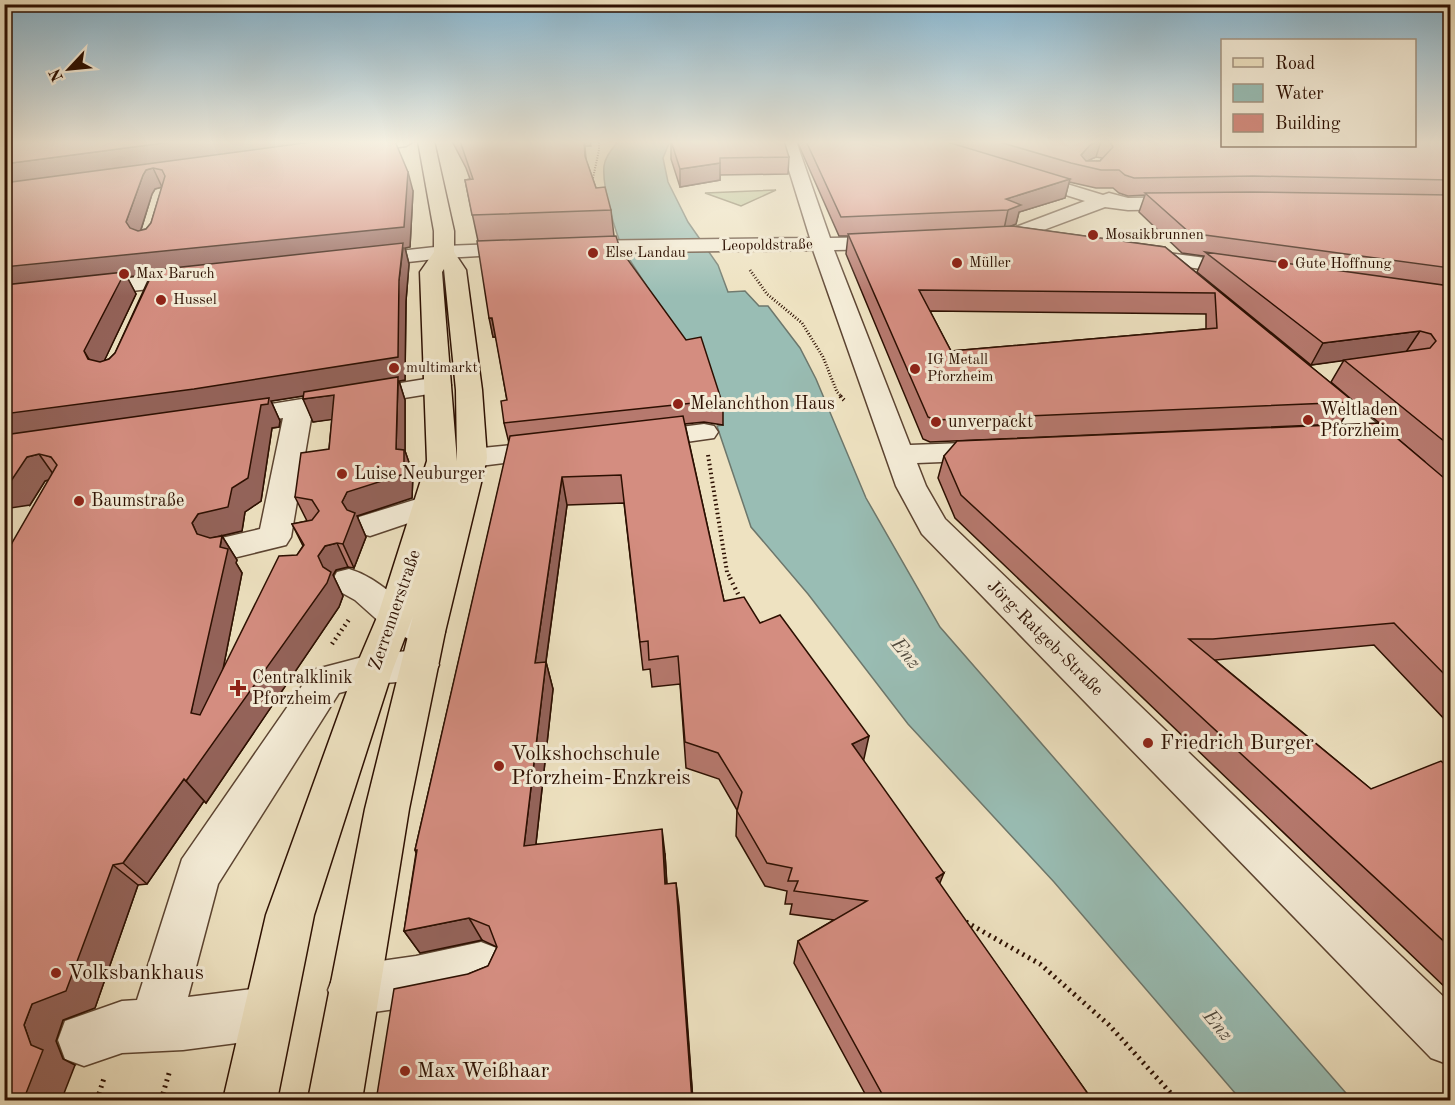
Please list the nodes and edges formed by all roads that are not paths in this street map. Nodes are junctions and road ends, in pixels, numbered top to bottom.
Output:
1 (437, 193) edge
2 (806, 193) edge
3 (1086, 193) edge
4 (1205, 197) edge
5 (1104, 201) junction
6 (908, 243) edge
7 (1053, 243) edge
8 (822, 246) junction
9 (444, 252) junction
10 (1119, 252) edge
11 (1163, 258) junction
12 (345, 262) edge
13 (1268, 273) edge
14 (211, 276) edge
15 (143, 278) junction
16 (1196, 286) edge
17 (4, 300) edge
18 (143, 310) edge
19 (1337, 371) dead end
20 (438, 385) junction
21 (299, 407) junction
22 (207, 422) edge
23 (704, 432) road end
24 (1370, 434) junction
25 (1335, 435) edge
26 (623, 441) edge
27 (577, 447) edge
28 (1017, 450) edge
29 (900, 455) junction
30 (472, 458) junction
31 (1450, 502) edge
32 (430, 504) junction
33 (370, 525) dead end
34 (225, 548) edge
35 (349, 580) dead end
36 (414, 638) junction
37 (374, 669) junction
38 (481, 967) edge
39 (353, 990) junction
40 (267, 1013) junction
41 (155, 1024) junction
42 (1450, 1039) edge
43 (84, 1040) dead end
44 (250, 1101) edge
45 (335, 1101) edge

1 - 9 main road, Zerrennerstraße
2 - 8 street, Jörg-Ratgeb-Straße
3 - 5 street
4 - 5 street
5 - 7 street
6 - 8 street, Leopoldstraße
8 - 9 street, Leopoldstraße
8 - 29 street, Jörg-Ratgeb-Straße
9 - 12 street
9 - 20 main road, Zerrennerstraße
9 - 30 main road, Zerrennerstraße
10 - 11 street
11 - 13 street
11 - 16 street
14 - 15 street
15 - 17 street
15 - 18 street
19 - 24 street
20 - 21 street
20 - 32 main road, Zerrennerstraße
21 - 22 street
21 - 34 street
23 - 26 street
24 - 25 street
24 - 31 street
27 - 30 street
28 - 29 street
29 - 42 street, Jörg-Ratgeb-Straße
30 - 36 main road, Zerrennerstraße
32 - 33 street
32 - 36 main road, Zerrennerstraße
35 - 36 street
36 - 37 main road, Zerrennerstraße
36 - 37 street
36 - 39 main road, Zerrennerstraße
37 - 40 main road, Zerrennerstraße
37 - 41 street
38 - 39 street
39 - 45 main road, Zerrennerstraße
40 - 41 street
40 - 44 main road, Zerrennerstraße
41 - 43 street

